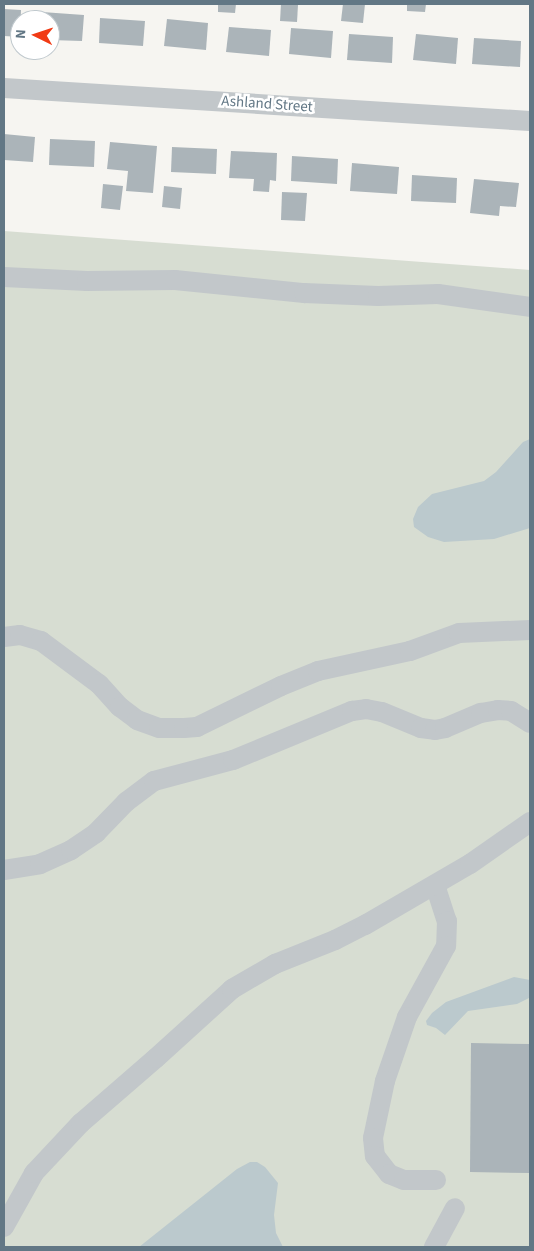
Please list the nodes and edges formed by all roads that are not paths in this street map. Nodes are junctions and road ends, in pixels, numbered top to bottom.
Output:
1 (4, 88) edge
2 (530, 121) edge
3 (4, 277) edge
4 (530, 307) edge
5 (530, 630) edge
6 (4, 637) edge
7 (530, 723) edge
8 (530, 822) edge
9 (4, 870) edge
10 (435, 885) junction
11 (436, 1180) dead end
12 (455, 1208) dead end
13 (4, 1227) edge
14 (434, 1247) edge

1 - 2 street, Ashland Street
3 - 4 street
5 - 6 street
7 - 9 street
8 - 10 street
10 - 11 street
10 - 13 street
12 - 14 street

